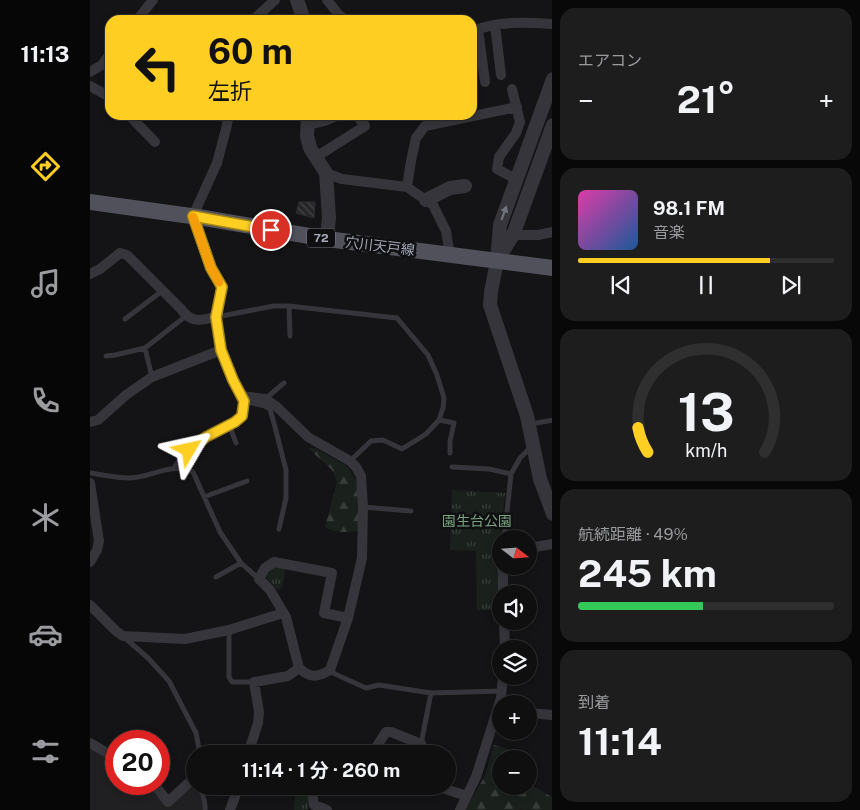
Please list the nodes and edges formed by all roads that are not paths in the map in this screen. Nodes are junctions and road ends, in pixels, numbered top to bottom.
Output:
1 (153, 0) edge
2 (275, 0) edge
3 (297, 0) edge
4 (327, 0) edge
5 (141, 15) edge
6 (258, 15) edge
7 (302, 15) edge
8 (338, 15) edge
9 (552, 24) edge
10 (495, 25) junction
11 (477, 30) edge
12 (477, 40) edge
13 (105, 61) edge
14 (90, 72) edge
15 (501, 75) dead end
16 (552, 79) edge
17 (485, 82) dead end
18 (90, 86) edge
19 (512, 89) dead end
20 (105, 94) edge
21 (517, 107) junction
22 (477, 115) edge
23 (134, 120) edge
24 (227, 120) edge
25 (308, 120) edge
26 (328, 120) edge
27 (361, 120) edge
28 (454, 120) edge
29 (552, 125) edge
30 (155, 142) dead end
31 (316, 157) junction
32 (326, 173) junction
33 (516, 179) junction
34 (407, 186) junction
35 (465, 186) dead end
36 (426, 200) junction
37 (90, 202) edge
38 (193, 216) junction
39 (552, 232) edge
40 (513, 235) junction
41 (327, 239) junction
42 (450, 255) junction
43 (497, 261) junction
44 (552, 268) edge
45 (90, 274) edge
46 (163, 290) junction
47 (289, 306) junction
48 (186, 316) junction
49 (216, 317) junction
50 (124, 319) dead end
51 (290, 336) dead end
52 (145, 348) junction
53 (221, 350) junction
54 (106, 356) dead end
55 (152, 377) junction
56 (284, 384) dead end
57 (243, 399) junction
58 (265, 400) junction
59 (439, 420) junction
60 (552, 420) edge
61 (90, 422) edge
62 (229, 424) junction
63 (529, 425) junction
64 (236, 443) dead end
65 (533, 445) junction
66 (450, 452) dead end
67 (350, 462) junction
68 (452, 467) dead end
69 (174, 468) junction
70 (90, 473) edge
71 (511, 474) junction
72 (248, 481) dead end
73 (90, 483) edge
74 (204, 497) junction
75 (363, 507) junction
76 (411, 511) dead end
77 (552, 514) edge
78 (279, 529) dead end
79 (505, 530) edge
80 (552, 544) edge
81 (538, 546) edge
82 (90, 562) edge
83 (240, 563) junction
84 (216, 577) dead end
85 (259, 579) junction
86 (90, 605) edge
87 (283, 612) junction
88 (348, 618) junction
89 (229, 630) junction
90 (123, 636) junction
91 (299, 668) junction
92 (330, 670) junction
93 (254, 682) junction
94 (503, 685) edge
95 (503, 691) junction
96 (431, 693) junction
97 (502, 695) edge
98 (537, 714) edge
99 (552, 715) edge
100 (492, 730) edge
101 (90, 743) edge
102 (198, 745) edge
103 (251, 745) edge
104 (378, 745) edge
105 (413, 745) edge
106 (421, 745) edge
107 (105, 752) edge
108 (186, 785) edge
109 (456, 792) edge
110 (163, 795) edge
111 (202, 795) edge
112 (236, 795) edge
113 (312, 795) edge
114 (467, 796) junction
115 (313, 808) edge
116 (205, 810) edge
117 (230, 810) edge
118 (327, 810) edge
119 (460, 810) edge

1 - 5 street
2 - 6 street
3 - 7 street
4 - 8 street
9 - 10 street
10 - 11 street
10 - 15 street
12 - 17 street
13 - 14 street
16 - 33 street
18 - 20 street
19 - 21 street
21 - 22 street
21 - 33 street
23 - 30 street
24 - 38 street
25 - 26 street
25 - 31 street
27 - 31 street
28 - 34 street
29 - 40 street
31 - 32 street
32 - 34 street
32 - 41 street
43 -> 33 street
34 - 36 street
35 - 36 street
36 - 42 street
37 - 38 main road, 穴川天戸線 / 72
38 - 41 main road, 穴川天戸線 / 72
38 - 49 street
39 - 40 street
40 - 43 street
41 - 42 main road, 穴川天戸線 / 72
42 - 43 main road, 穴川天戸線 / 72
43 - 44 main road, 穴川天戸線 / 72
43 - 63 street
45 - 46 street
46 - 48 street
46 - 50 lane
47 - 49 lane
47 - 51 lane
47 - 59 lane
48 - 49 street
48 - 52 lane
49 - 53 street
52 - 54 lane
52 - 55 lane
53 - 55 street
53 - 57 street
55 - 61 street
56 - 58 lane
57 - 58 street
57 - 62 lane
57 - 78 lane
58 - 67 street
59 - 66 lane
59 - 67 lane
60 - 63 lane
62 - 64 lane
62 - 69 lane
63 - 65 street
65 - 71 lane
65 - 77 street
67 - 75 street
68 - 71 lane
69 - 70 lane
69 - 74 lane
71 - 79 lane
72 - 74 lane
73 - 82 street
74 - 83 lane
75 - 76 lane
75 - 88 street
80 - 81 street
83 - 84 lane
83 - 85 lane
85 - 87 street
85 - 88 street
86 - 90 street
87 - 89 street
87 - 91 street
88 - 92 street
89 - 90 street
89 - 93 lane
90 - 102 lane
91 - 92 street
91 - 93 street
92 - 96 lane
93 - 103 street
94 - 95 street
95 - 96 lane
95 - 97 street
96 - 106 lane
98 - 99 street
100 - 114 street
101 - 107 street
104 - 105 street
108 - 110 street
109 - 114 street
111 - 116 lane
112 - 117 street
113 - 115 street
114 - 119 street
115 - 118 street

